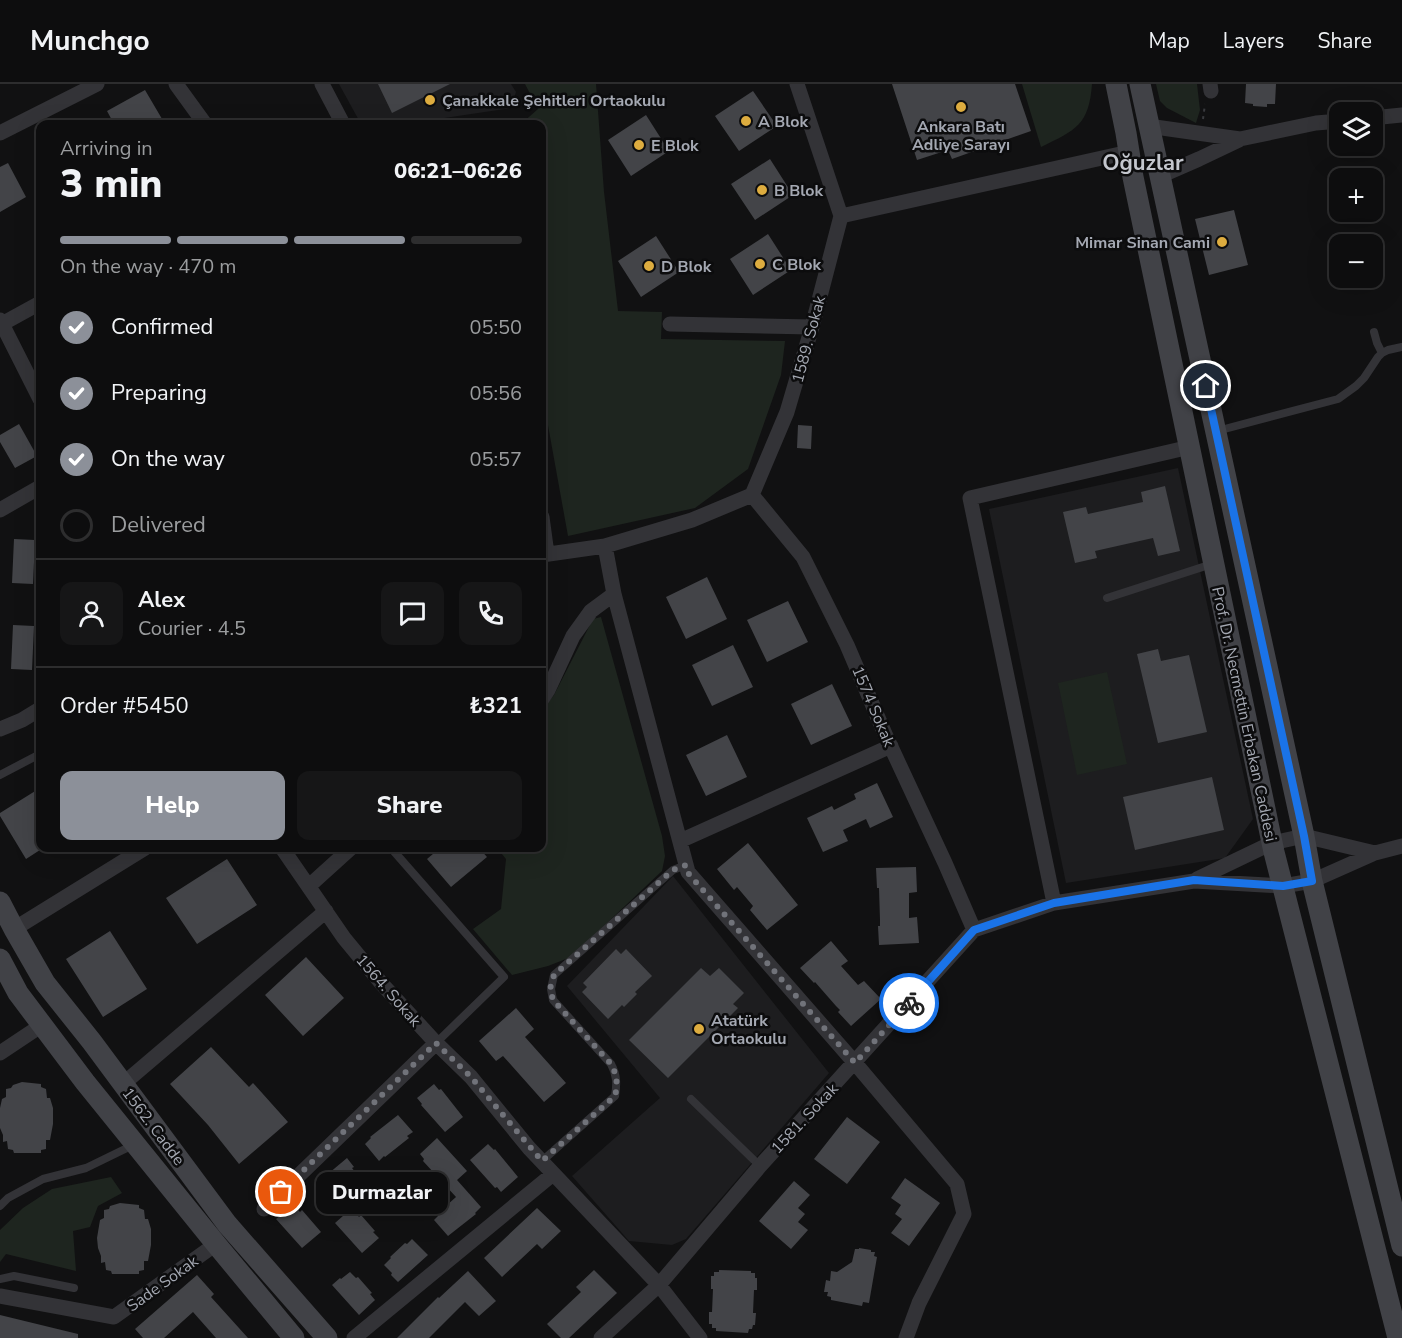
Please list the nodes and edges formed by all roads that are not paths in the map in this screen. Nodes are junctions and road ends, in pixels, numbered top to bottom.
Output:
1 (97, 84) edge
2 (176, 84) edge
3 (322, 84) edge
4 (797, 84) edge
5 (1116, 84) edge
6 (1140, 84) edge
7 (1402, 115) edge
8 (1383, 117) edge
9 (202, 120) edge
10 (341, 120) edge
11 (1329, 122) edge
12 (1148, 126) junction
13 (0, 133) edge
14 (1240, 139) junction
15 (1129, 152) junction
16 (1160, 176) junction
17 (841, 216) junction
18 (36, 305) edge
19 (1, 323) edge
20 (670, 324) dead end
21 (812, 327) junction
22 (1374, 332) dead end
23 (1402, 347) edge
24 (1382, 353) junction
25 (36, 391) edge
26 (1216, 431) junction
27 (1190, 447) junction
28 (36, 489) edge
29 (752, 495) junction
30 (0, 510) edge
31 (605, 546) junction
32 (546, 555) edge
33 (1214, 564) junction
34 (614, 594) junction
35 (1107, 598) dead end
36 (546, 693) edge
37 (36, 713) edge
38 (0, 729) edge
39 (891, 746) junction
40 (36, 756) edge
41 (0, 775) edge
42 (1304, 836) junction
43 (680, 841) junction
44 (1272, 843) junction
45 (1402, 846) edge
46 (139, 852) edge
47 (285, 852) edge
48 (347, 852) edge
49 (395, 852) edge
50 (1375, 853) junction
51 (686, 865) junction
52 (1194, 880) junction
53 (1312, 881) junction
54 (309, 886) junction
55 (1283, 886) junction
56 (0, 902) edge
57 (1054, 903) junction
58 (326, 911) junction
59 (14, 929) junction
60 (974, 930) junction
61 (0, 959) edge
62 (42, 1026) junction
63 (436, 1043) junction
64 (0, 1053) edge
65 (855, 1063) junction
66 (123, 1084) junction
67 (691, 1099) dead end
68 (134, 1143) junction
69 (542, 1161) junction
70 (760, 1166) junction
71 (554, 1174) junction
72 (0, 1206) edge
73 (264, 1209) dead end
74 (216, 1244) junction
75 (1402, 1246) edge
76 (0, 1279) edge
77 (659, 1285) junction
78 (74, 1288) dead end
79 (0, 1296) edge
80 (294, 1338) edge
81 (327, 1338) edge
82 (354, 1338) edge
83 (601, 1338) edge
84 (700, 1338) edge
85 (906, 1338) edge
86 (1398, 1338) edge

1 - 13 street
2 - 9 street
3 - 10 street
4 - 17 street
5 - 15 main road, Prof. Dr. Necmettin Erbakan Caddesi
6 - 12 main road, Prof. Dr. Necmettin Erbakan Caddesi
7 - 8 street
11 - 14 street
12 - 14 street
12 - 16 main road, Prof. Dr. Necmettin Erbakan Caddesi
14 - 16 street
15 - 17 street
15 - 27 main road, Prof. Dr. Necmettin Erbakan Caddesi
16 - 26 main road, Prof. Dr. Necmettin Erbakan Caddesi
17 - 21 street, 1589. Sokak
18 - 19 street
19 - 25 street
20 - 21 street
21 - 29 street, 1589. Sokak
22 - 24 lane
23 - 24 lane
24 - 26 lane
26 - 42 main road, Prof. Dr. Necmettin Erbakan Caddesi
27 - 33 main road, Prof. Dr. Necmettin Erbakan Caddesi
27 - 57 street
28 - 30 street
29 - 31 street
29 - 39 street, 1574 Sokak
31 - 32 street
31 - 34 street
33 - 35 lane
33 - 44 main road, Prof. Dr. Necmettin Erbakan Caddesi
34 - 36 street
34 - 43 street
37 - 38 street
39 - 43 street
39 - 60 street, 1574 Sokak
40 - 41 lane
42 - 44 street
42 - 50 street
42 - 53 main road, Prof. Dr. Necmettin Erbakan Caddesi
43 - 51 street
44 - 52 street
44 - 55 main road, Prof. Dr. Necmettin Erbakan Caddesi
45 - 50 street
46 - 59 street
47 - 54 street, 1564. Sokak
48 - 54 street
49 - 63 lane
50 - 53 street
51 - 65 street
51 - 69 lane
52 - 55 street
52 - 57 street, 1581. Sokak
53 - 55 street
53 - 75 main road, Prof. Dr. Necmettin Erbakan Caddesi
54 - 58 street, 1564. Sokak
55 - 86 main road, Prof. Dr. Necmettin Erbakan Caddesi
56 - 59 main road, 1562. Cadde
57 - 60 street, 1581. Sokak
58 - 63 street, 1564. Sokak
58 - 66 street
59 - 66 main road, 1562. Cadde
60 - 65 street, 1581. Sokak
61 - 62 main road, 1562. Cadde
62 - 64 street
62 - 68 main road, 1562. Cadde
63 - 69 street, 1564. Sokak
63 - 73 street
65 - 70 street, 1581. Sokak
65 - 85 street
66 - 81 main road, 1562. Cadde
67 - 70 lane
68 - 72 lane
68 - 74 main road, 1562. Cadde
69 - 71 street, 1564. Sokak
70 - 77 street, 1581. Sokak
71 - 77 street, 1564. Sokak
71 - 82 street
74 - 79 street, Sade Sokak
74 - 80 main road, 1562. Cadde
76 - 78 lane
77 - 83 street, 1581. Sokak
77 - 84 street, 1564. Sokak

